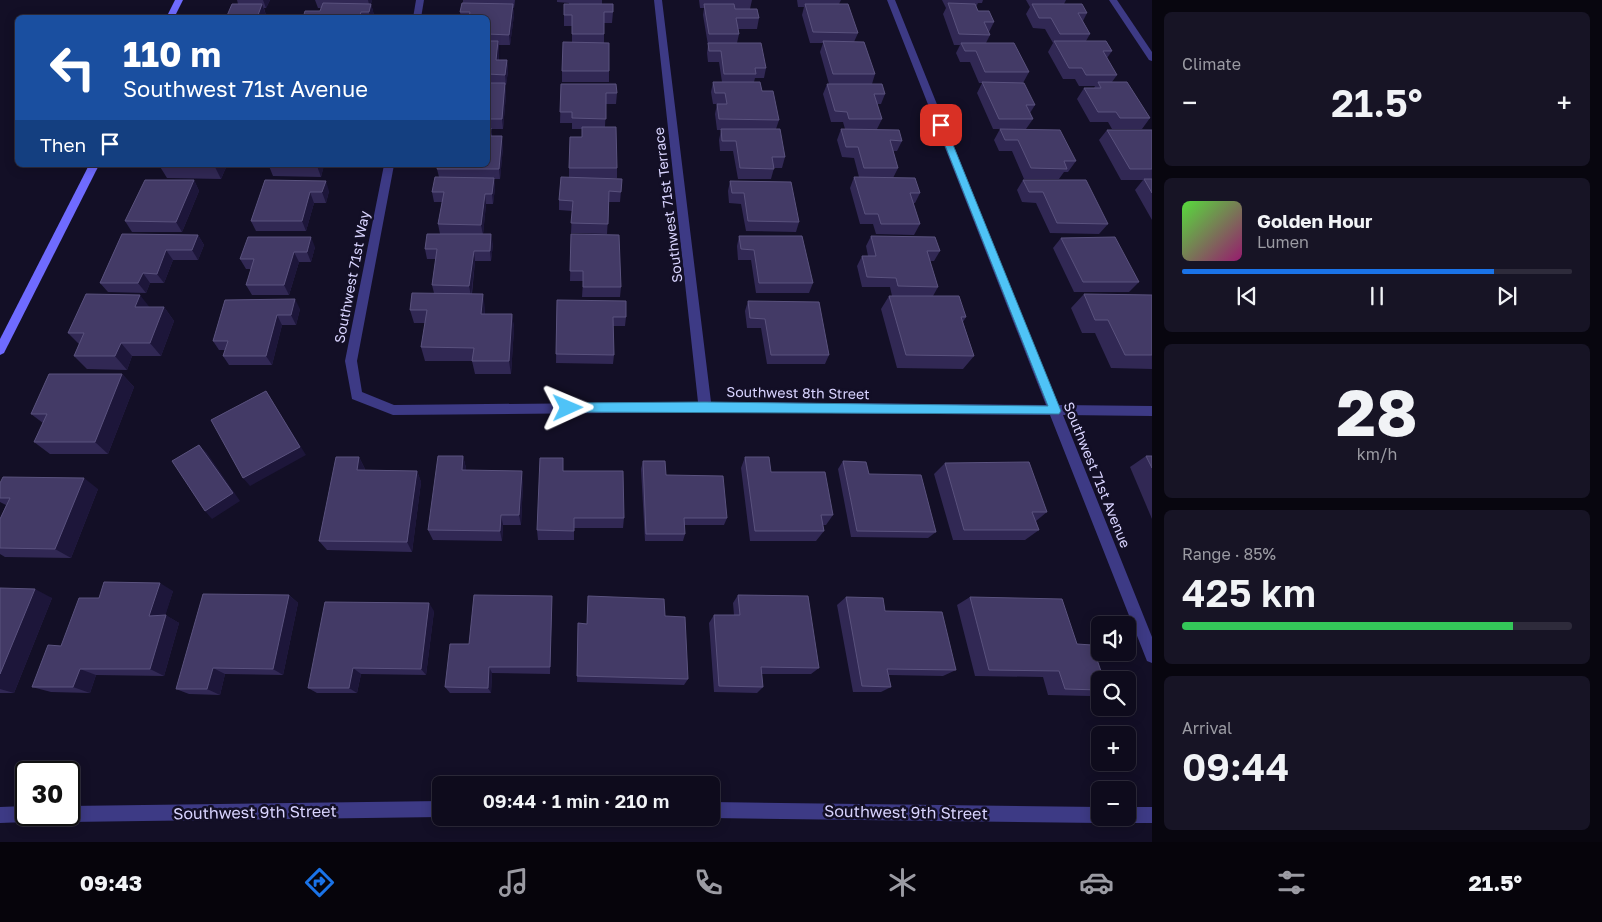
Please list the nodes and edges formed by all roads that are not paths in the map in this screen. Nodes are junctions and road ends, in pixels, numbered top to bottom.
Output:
1 (179, 0) edge
2 (420, 0) edge
3 (658, 0) edge
4 (891, 0) edge
5 (1113, 0) edge
6 (172, 15) edge
7 (418, 15) edge
8 (1152, 58) edge
9 (93, 167) edge
10 (389, 167) edge
11 (0, 350) edge
12 (356, 395) joint
13 (705, 407) junction
14 (1056, 411) junction
15 (1152, 411) edge
16 (1152, 656) edge
17 (432, 810) edge
18 (720, 810) edge
19 (15, 814) edge
20 (80, 814) edge
21 (0, 815) edge
22 (1091, 815) edge
23 (1136, 815) edge
24 (1152, 815) edge

1 - 6 street
2 - 7 street
3 - 13 street, Southwest 71st Terrace
4 - 14 street, Southwest 71st Avenue
5 - 8 street
9 - 11 street
10 - 12 street, Southwest 71st Way
12 - 13 street, Southwest 8th Street
13 - 14 street, Southwest 8th Street
14 - 15 street, Southwest 8th Street
14 - 16 street, Southwest 71st Avenue
17 - 20 street, Southwest 9th Street
18 - 22 street, Southwest 9th Street
19 - 21 street
23 - 24 street

